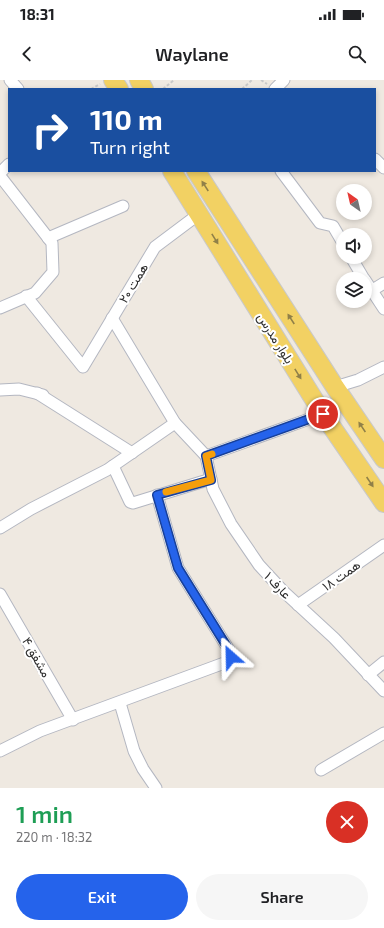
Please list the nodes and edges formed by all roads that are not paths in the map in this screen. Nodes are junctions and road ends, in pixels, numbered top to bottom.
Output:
1 (10, 80) edge
2 (284, 80) edge
3 (17, 88) edge
4 (276, 88) edge
5 (376, 160) edge
6 (8, 165) edge
7 (384, 168) edge
8 (173, 172) edge
9 (197, 172) edge
10 (282, 172) edge
11 (0, 175) edge
12 (123, 206) dead end
13 (199, 214) junction
14 (336, 231) edge
15 (48, 238) junction
16 (384, 283) edge
17 (372, 290) edge
18 (372, 292) edge
19 (26, 296) junction
20 (0, 308) edge
21 (384, 309) edge
22 (112, 318) junction
23 (384, 367) edge
24 (335, 387) junction
25 (0, 390) edge
26 (37, 393) junction
27 (60, 402) dead end
28 (323, 414) junction
29 (176, 423) junction
30 (132, 453) junction
31 (206, 456) junction
32 (384, 459) edge
33 (113, 466) junction
34 (211, 480) junction
35 (157, 495) junction
36 (384, 503) edge
37 (0, 528) edge
38 (384, 545) edge
39 (0, 594) edge
40 (298, 605) junction
41 (384, 662) edge
42 (368, 675) junction
43 (384, 691) edge
44 (120, 703) junction
45 (73, 720) junction
46 (384, 733) edge
47 (0, 751) edge
48 (321, 770) dead end
49 (156, 788) edge

1 - 3 street
2 - 4 street
5 - 7 street
6 - 11 street
8 - 13 main road, بلوار مدرس
24 -> 9 main road, بلوار مدرس
10 - 14 street
11 - 15 street
12 - 15 street
13 - 22 street, همت ۲۰
13 -> 28 main road, بلوار مدرس
15 - 19 street
16 - 17 street
18 - 21 street
19 - 20 street
19 - 22 street, همت ۲۰
22 - 29 street
23 - 24 street
32 -> 24 main road, بلوار مدرس
25 - 26 street
26 - 27 street
26 - 30 street
28 - 31 street
28 -> 36 main road, بلوار مدرس
29 - 30 street
29 - 31 street
30 - 33 street
31 - 34 street, عارف ۱
33 - 35 street
33 - 37 street
34 - 35 street
34 - 40 street, عارف ۱
35 - 44 street
38 - 40 street, همت ۱۸
39 - 45 street, مشفق ۴
40 - 42 street, عارف ۱
41 - 42 street
42 - 43 street, عارف ۱
44 - 45 street
44 - 49 street
45 - 47 street
46 - 48 street

